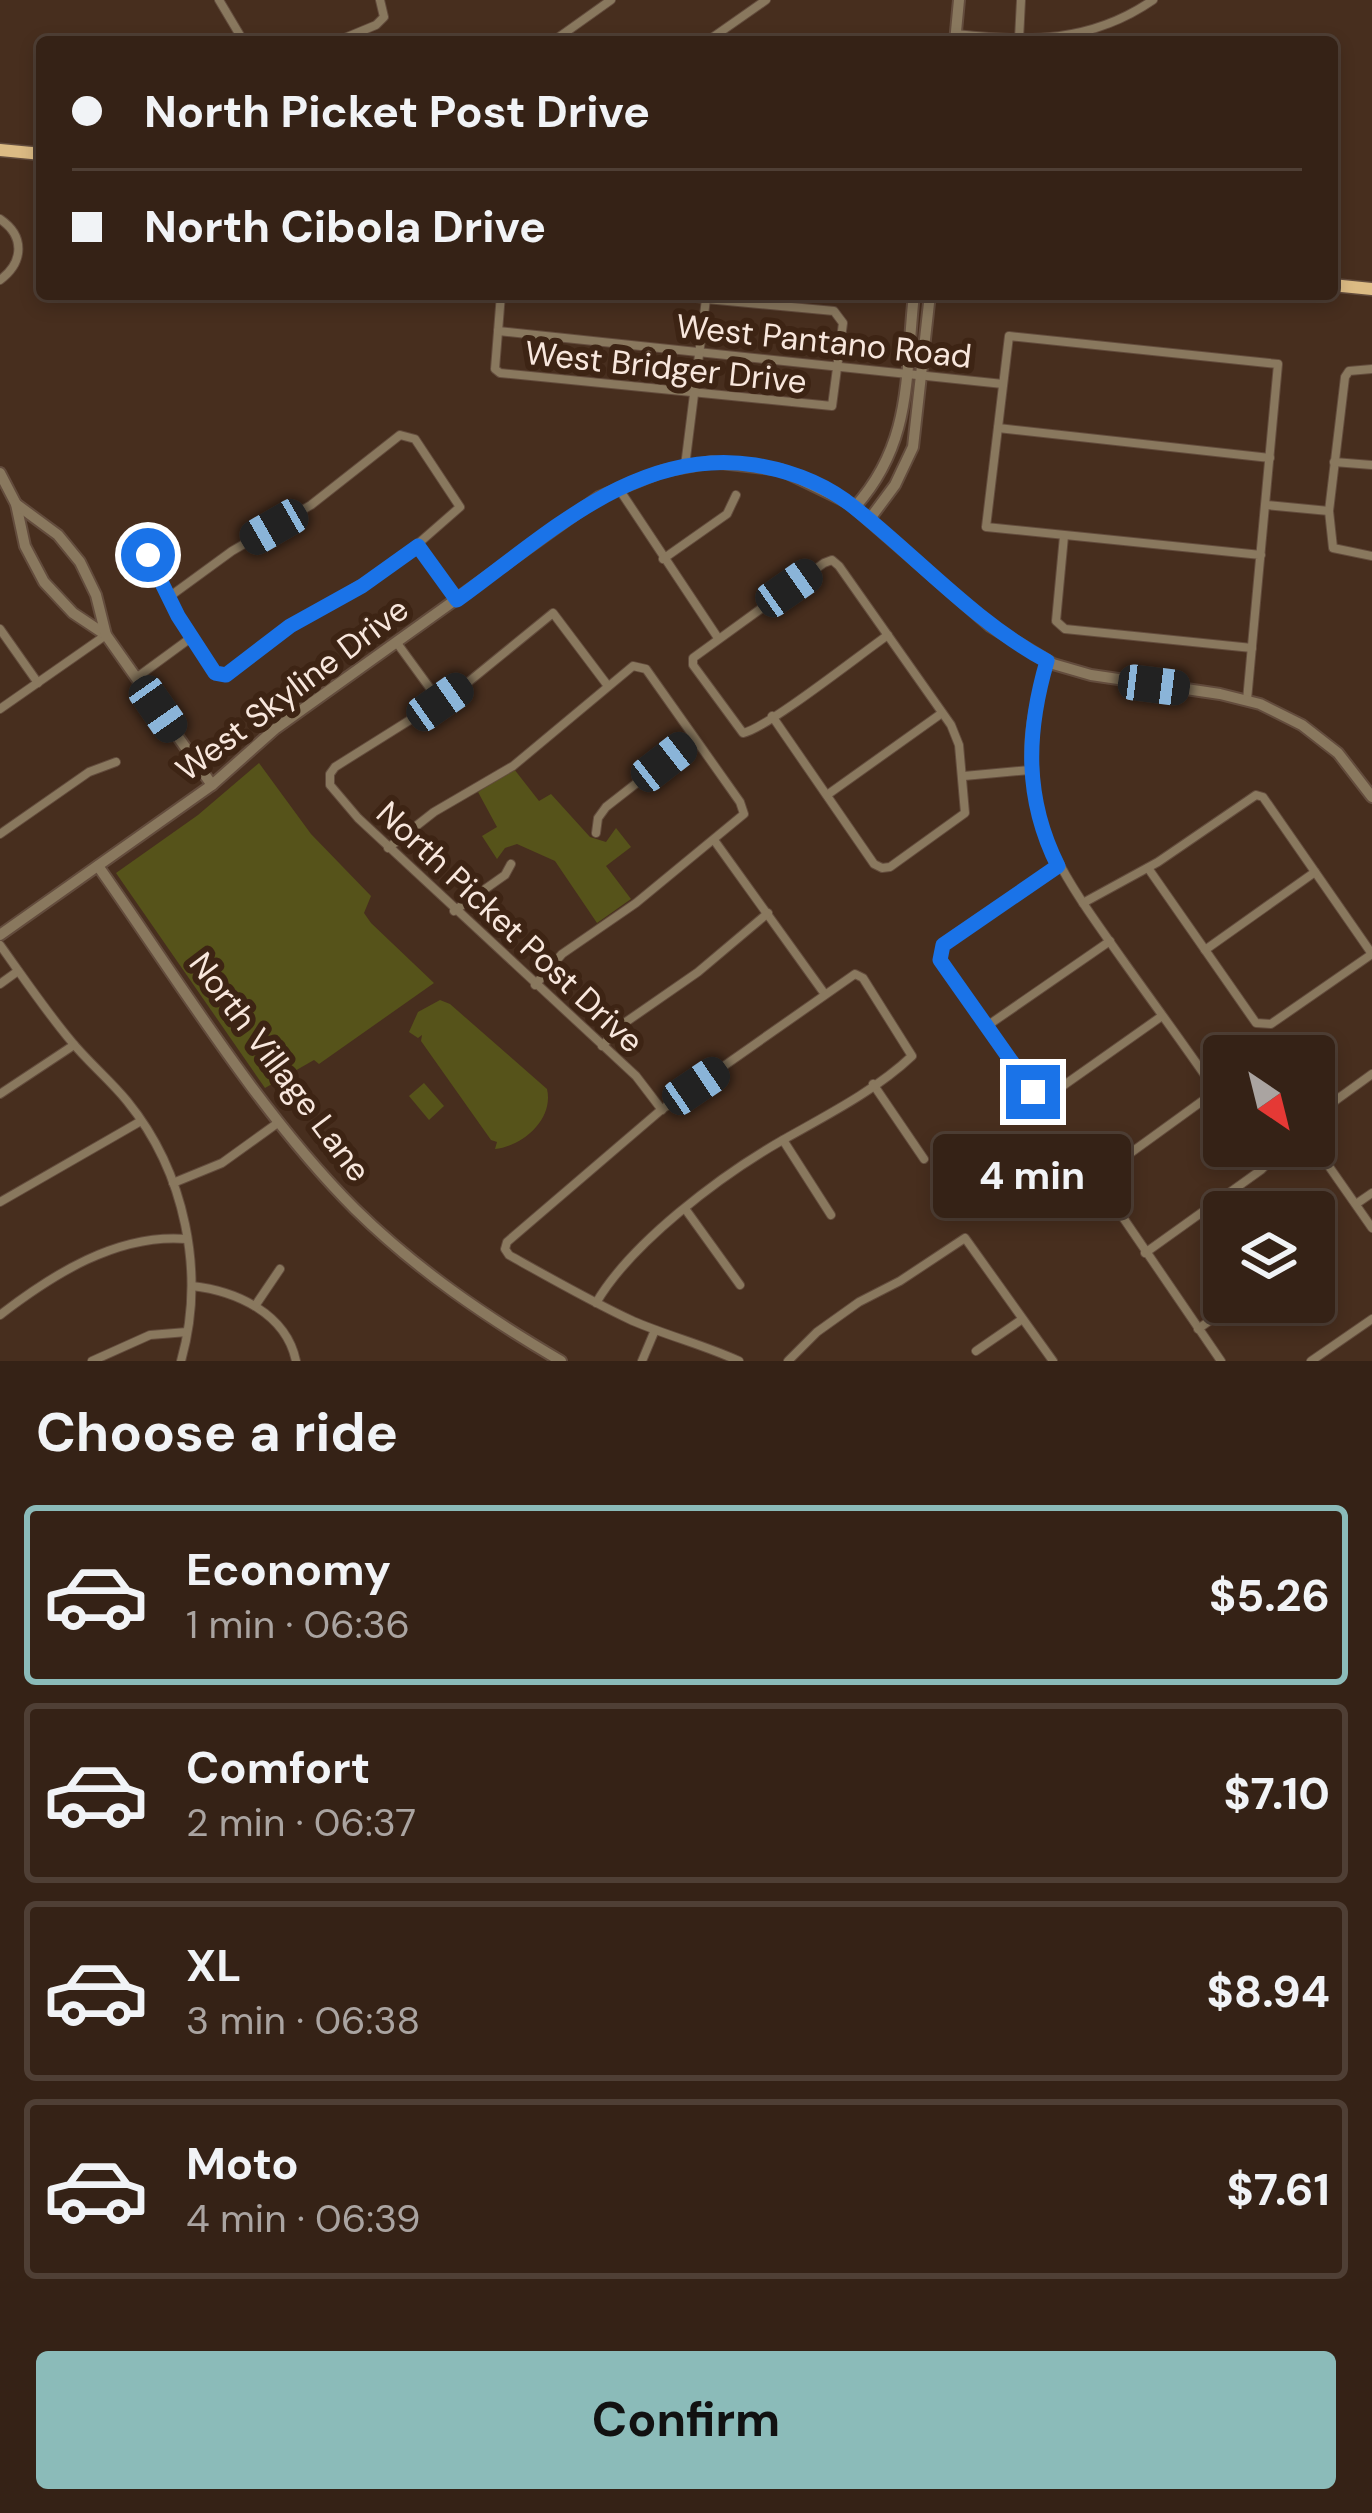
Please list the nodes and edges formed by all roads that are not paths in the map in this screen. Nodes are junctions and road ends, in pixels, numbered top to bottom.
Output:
1 (219, 0) edge
2 (380, 0) edge
3 (610, 0) edge
4 (766, 0) edge
5 (959, 0) edge
6 (1022, 0) edge
7 (1153, 0) edge
8 (240, 36) edge
9 (349, 36) edge
10 (560, 36) edge
11 (715, 36) edge
12 (955, 36) edge
13 (1018, 36) edge
14 (1074, 36) edge
15 (0, 150) edge
16 (36, 153) edge
17 (0, 219) edge
18 (0, 280) edge
19 (1338, 286) edge
20 (1372, 289) edge
21 (500, 300) edge
22 (706, 300) edge
23 (717, 300) edge
24 (913, 300) edge
25 (930, 300) edge
26 (497, 331) junction
27 (700, 352) junction
28 (838, 366) junction
29 (1372, 369) edge
30 (906, 373) junction
31 (922, 375) junction
32 (1003, 384) junction
33 (694, 394) junction
34 (998, 428) junction
35 (1270, 458) junction
36 (1334, 462) junction
37 (1372, 465) edge
38 (685, 466) junction
39 (0, 473) edge
40 (618, 488) junction
41 (4, 494) edge
42 (736, 495) dead end
43 (16, 503) junction
44 (1266, 505) junction
45 (855, 507) junction
46 (1329, 511) junction
47 (869, 520) junction
48 (1064, 536) junction
49 (418, 546) junction
50 (148, 555) dead end
51 (1261, 555) junction
52 (1372, 556) edge
53 (663, 559) junction
54 (169, 597) junction
55 (457, 600) junction
56 (0, 629) edge
57 (106, 635) junction
58 (888, 635) junction
59 (192, 638) junction
60 (718, 638) junction
61 (397, 643) junction
62 (1252, 648) junction
63 (1047, 661) junction
64 (136, 678) junction
65 (38, 682) junction
66 (608, 686) junction
67 (1246, 700) junction
68 (440, 702) junction
69 (0, 709) edge
70 (943, 713) junction
71 (772, 716) junction
72 (693, 739) junction
73 (116, 762) dead end
74 (1030, 770) junction
75 (964, 776) junction
76 (1367, 779) edge
77 (212, 785) junction
78 (827, 795) junction
79 (1372, 797) edge
80 (596, 833) dead end
81 (0, 834) edge
82 (713, 840) junction
83 (388, 848) junction
84 (512, 864) dead end
85 (98, 866) junction
86 (1058, 866) junction
87 (1148, 868) junction
88 (1315, 872) junction
89 (1083, 903) junction
90 (454, 911) junction
91 (768, 913) junction
92 (0, 935) edge
93 (1110, 940) junction
94 (0, 945) edge
95 (1204, 950) junction
96 (1372, 954) edge
97 (18, 970) junction
98 (0, 984) edge
99 (534, 985) junction
100 (824, 993) junction
101 (1162, 1016) junction
102 (987, 1026) junction
103 (74, 1045) junction
104 (602, 1046) junction
105 (1203, 1073) edge
106 (1372, 1074) edge
107 (872, 1084) junction
108 (0, 1094) edge
109 (1203, 1100) edge
110 (1335, 1101) edge
111 (662, 1109) junction
112 (142, 1121) junction
113 (279, 1122) junction
114 (783, 1140) junction
115 (924, 1159) dead end
116 (1264, 1167) edge
117 (1330, 1167) edge
118 (172, 1183) junction
119 (1372, 1193) edge
120 (0, 1202) edge
121 (1356, 1204) junction
122 (686, 1210) junction
123 (830, 1215) dead end
124 (1372, 1228) edge
125 (187, 1239) junction
126 (1145, 1253) junction
127 (280, 1269) dead end
128 (740, 1285) dead end
129 (192, 1286) junction
130 (596, 1303) junction
131 (255, 1306) junction
132 (0, 1315) edge
133 (1022, 1319) junction
134 (1372, 1319) edge
135 (1206, 1323) edge
136 (1198, 1329) junction
137 (655, 1330) junction
138 (188, 1332) junction
139 (976, 1352) dead end
140 (92, 1361) edge
141 (181, 1361) edge
142 (296, 1361) edge
143 (560, 1361) edge
144 (642, 1361) edge
145 (739, 1361) edge
146 (788, 1361) edge
147 (1053, 1361) edge
148 (1221, 1361) edge
149 (1310, 1361) edge

1 - 8 street
2 - 9 street
3 - 10 street
4 - 11 street
5 - 12 street
6 - 13 street
7 - 14 street
15 - 16 main road
17 - 18 street
19 - 20 main road
21 - 26 street
22 - 27 street
23 - 28 street
24 - 30 street
25 - 31 street
26 - 27 street, West Pantano Road
26 - 33 street, West Bridger Drive
27 - 28 street, West Pantano Road
27 - 33 street
28 - 30 street, West Pantano Road
28 - 33 street, West Bridger Drive
29 - 36 street
30 - 31 street, West Pantano Road
30 - 45 street
31 - 32 street, West Pantano Road
31 - 47 street
32 - 34 street
32 - 35 street
33 - 38 street
34 - 35 street
34 - 48 street
35 - 44 street
36 - 37 street
36 - 46 street
38 - 40 street, West Skyline Drive
38 - 45 street, West Skyline Drive
39 - 41 street
40 - 53 street
40 - 55 street, West Skyline Drive
41 - 43 street
42 - 53 street
43 - 57 street
43 - 57 street
44 - 46 street
44 - 51 street
45 - 47 street, West Skyline Drive
46 - 52 street
47 - 63 street, West Skyline Drive
48 - 51 street
48 - 62 street
49 - 54 street
49 - 55 street
49 - 59 street
50 - 54 street
51 - 62 street
53 - 60 street
54 - 59 street
55 - 61 street, West Skyline Drive
56 - 65 street
57 - 64 street
57 - 65 street
58 - 60 street
58 - 70 street
58 - 71 street
59 - 64 street
60 - 71 street
61 - 68 street
61 - 77 street, West Skyline Drive
62 - 67 street
63 - 67 street, West Skyline Drive
63 - 74 street
64 - 77 street
65 - 69 street
66 - 68 street
66 - 72 street
66 - 83 street
67 - 76 street, West Skyline Drive
68 - 83 street, North Picket Post Drive
70 - 75 street
70 - 78 street
71 - 78 street
72 - 80 street
72 - 82 street
73 - 81 street
74 - 75 street
74 - 86 street
75 - 78 street
76 - 79 street, West Skyline Drive
77 - 85 street, West Skyline Drive
82 - 91 street
82 - 99 street
83 - 90 street, North Picket Post Drive
84 - 90 street
85 - 92 street, West Skyline Drive
85 - 113 street, North Village Lane
86 - 89 street
86 - 102 street
87 - 88 street
87 - 89 street
87 - 95 street
88 - 95 street
88 - 96 street
89 - 93 street
90 - 99 street, North Picket Post Drive
91 - 100 street
91 - 104 street
93 - 101 street
93 - 102 street
94 - 97 street
95 - 96 street
97 - 98 street
97 - 103 street
99 - 104 street, North Picket Post Drive
100 - 107 street
100 - 111 street
101 - 102 street
101 - 105 street
103 - 108 street
103 - 112 street
104 - 111 street, North Picket Post Drive
106 - 110 street
107 - 114 street
107 - 115 street
109 - 126 street
111 - 130 street
112 - 118 street
112 - 120 street
113 - 118 street
113 - 143 street, North Village Lane
114 - 122 street
114 - 123 street
116 - 126 street
117 - 121 street
118 - 125 street
119 - 121 street
121 - 124 street
122 - 128 street
122 - 130 street
125 - 129 street
125 - 132 street
126 - 136 street
127 - 131 street
129 - 131 street
129 - 138 street
130 - 137 street
131 - 142 street
133 - 139 street
133 - 146 street
133 - 147 street
134 - 149 street
135 - 136 street
136 - 148 street
137 - 144 street
137 - 145 street
138 - 140 street
138 - 141 street

